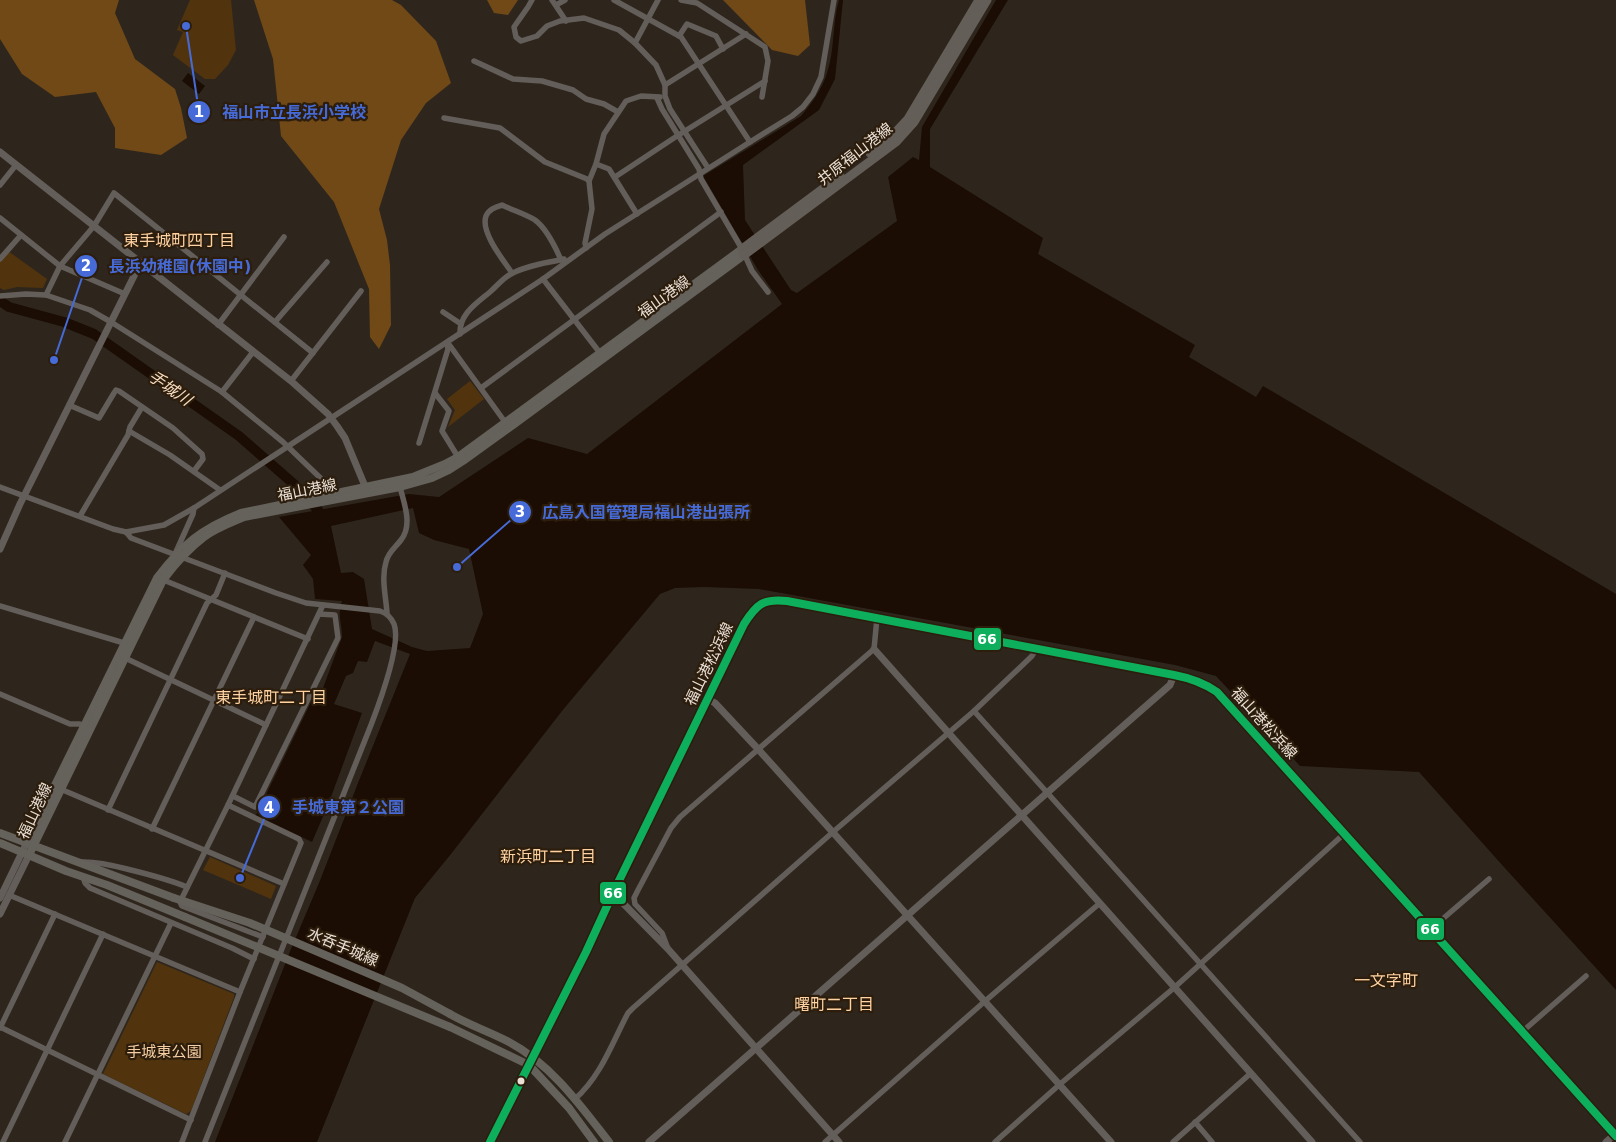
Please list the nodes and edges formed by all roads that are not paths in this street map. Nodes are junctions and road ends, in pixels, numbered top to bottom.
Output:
1 (532, 0) edge
2 (565, 0) edge
3 (614, 0) edge
4 (658, 0) edge
5 (681, 0) edge
6 (834, 0) edge
7 (979, 0) edge
8 (987, 0) edge
9 (554, 3) edge
10 (649, 19) junction
11 (566, 21) junction
12 (746, 34) junction
13 (679, 36) junction
14 (635, 43) junction
15 (723, 50) junction
16 (474, 61) dead end
17 (699, 64) junction
18 (765, 81) junction
19 (665, 85) junction
20 (665, 96) junction
21 (657, 98) junction
22 (762, 98) dead end
23 (726, 106) junction
24 (618, 112) junction
25 (444, 118) dead end
26 (685, 132) junction
27 (677, 136) junction
28 (750, 142) junction
29 (0, 152) edge
30 (596, 164) junction
31 (16, 165) junction
32 (708, 168) junction
33 (700, 174) junction
34 (615, 178) junction
35 (589, 181) junction
36 (0, 185) edge
37 (721, 212) junction
38 (637, 214) junction
39 (0, 218) edge
40 (94, 226) junction
41 (21, 235) junction
42 (284, 237) dead end
43 (761, 238) junction
44 (586, 248) junction
45 (744, 251) junction
46 (0, 259) edge
47 (561, 260) junction
48 (570, 260) junction
49 (326, 262) dead end
50 (140, 264) junction
51 (60, 266) junction
52 (512, 273) junction
53 (543, 279) junction
54 (361, 291) dead end
55 (768, 292) dead end
56 (1, 294) edge
57 (125, 294) junction
58 (46, 295) junction
59 (240, 295) junction
60 (443, 312) dead end
61 (574, 319) junction
62 (275, 322) junction
63 (111, 323) junction
64 (461, 324) junction
65 (218, 325) junction
66 (460, 334) junction
67 (448, 343) junction
68 (253, 352) junction
69 (313, 353) junction
70 (600, 353) junction
71 (291, 382) junction
72 (481, 388) junction
73 (222, 392) junction
74 (435, 393) junction
75 (70, 405) junction
76 (142, 407) junction
77 (331, 418) junction
78 (505, 422) junction
79 (129, 431) junction
80 (419, 443) dead end
81 (286, 448) junction
82 (458, 456) junction
83 (194, 471) junction
84 (0, 487) edge
85 (401, 489) junction
86 (220, 490) junction
87 (367, 490) junction
88 (335, 495) junction
89 (24, 497) junction
90 (194, 508) junction
91 (80, 516) junction
92 (126, 532) junction
93 (0, 549) edge
94 (178, 555) junction
95 (225, 573) junction
96 (160, 579) junction
97 (211, 599) junction
98 (323, 605) junction
99 (0, 606) edge
100 (387, 613) junction
101 (319, 614) junction
102 (254, 617) junction
103 (877, 618) junction
104 (308, 639) junction
105 (124, 644) junction
106 (874, 649) junction
107 (1036, 649) junction
108 (122, 656) junction
109 (1174, 675) junction
110 (170, 679) junction
111 (0, 694) edge
112 (708, 699) junction
113 (214, 701) junction
114 (974, 711) junction
115 (266, 725) junction
116 (84, 726) junction
117 (948, 733) junction
118 (758, 749) junction
119 (57, 788) junction
120 (1048, 793) junction
121 (233, 796) junction
122 (228, 805) junction
123 (108, 810) junction
124 (1022, 815) junction
125 (152, 829) junction
126 (833, 832) junction
127 (0, 833) edge
128 (1345, 833) junction
129 (0, 843) edge
130 (30, 844) junction
131 (206, 850) junction
132 (25, 854) junction
133 (75, 862) junction
134 (83, 877) junction
135 (1489, 879) dead end
136 (284, 884) junction
137 (188, 887) junction
138 (613, 893) junction
139 (3, 894) edge
140 (1100, 903) junction
141 (0, 914) edge
142 (55, 914) junction
143 (908, 916) junction
144 (171, 923) junction
145 (1431, 929) junction
146 (103, 934) junction
147 (263, 937) junction
148 (668, 949) junction
149 (154, 956) junction
150 (254, 959) junction
151 (1201, 964) junction
152 (683, 966) junction
153 (1586, 976) dead end
154 (1175, 987) junction
155 (240, 992) junction
156 (984, 1002) junction
157 (0, 1027) edge
158 (1523, 1031) junction
159 (756, 1049) junction
160 (47, 1050) junction
161 (533, 1057) junction
162 (529, 1065) junction
163 (1251, 1073) junction
164 (97, 1074) junction
165 (1059, 1084) junction
166 (575, 1099) junction
167 (191, 1120) junction
168 (1195, 1122) junction
169 (833, 1135) junction
170 (1615, 1135) edge
171 (2, 1141) edge
172 (65, 1142) edge
173 (182, 1142) edge
174 (206, 1142) edge
175 (490, 1142) edge
176 (594, 1142) edge
177 (609, 1142) edge
178 (649, 1142) edge
179 (825, 1142) edge
180 (839, 1142) edge
181 (995, 1142) edge
182 (1111, 1142) edge
183 (1173, 1142) edge
184 (1212, 1142) edge
185 (1312, 1142) edge
186 (1360, 1142) edge
187 (1606, 1142) edge

1 - 11 street
2 - 9 street
3 - 10 street
4 - 10 street
5 - 12 street
6 - 28 street
7 - 43 main road, 井原福山港線
8 - 43 main road, 井原福山港線
9 - 11 street
10 - 13 street
10 - 14 street
11 - 14 street
12 - 15 street
12 - 18 street
13 - 15 street
13 - 17 street
14 - 19 street
15 - 17 street
16 - 24 street
17 - 19 street
17 - 23 street
18 - 22 street
18 - 23 street
19 - 20 street
20 - 21 street
20 - 26 street
21 - 24 street
21 - 27 street
23 - 26 street
23 - 28 street
24 - 30 street
25 - 35 street
26 - 27 street
26 - 32 street
27 - 33 street
27 - 34 street
28 - 32 street
29 - 31 street
30 - 34 street
30 - 35 street
31 - 36 street
31 - 40 street
32 - 33 street
33 - 37 street
33 - 38 street
34 - 38 street
35 - 44 street
37 - 45 street
37 - 61 street
38 - 44 street
39 - 41 street
40 - 50 street
40 - 51 street
40 - 59 street
41 - 46 street
41 - 51 street
42 - 59 street
43 - 45 main road, 井原福山港線
44 - 48 street
45 - 55 street
45 - 70 main road, 福山港線
45 - 85 main road, 福山港線
47 - 48 street
47 - 52 street
47 - 52 street
48 - 53 street
49 - 62 street
50 - 57 street
50 - 65 street
51 - 57 street
51 - 58 street
52 - 64 street
53 - 61 street
53 - 66 street
54 - 69 street
56 - 58 street
57 - 63 street
58 - 63 street
59 - 62 street
59 - 65 street
60 - 64 street
61 - 70 street
61 - 72 street
62 - 69 street
63 - 73 street
63 - 75 street
64 - 66 street
65 - 68 street
66 - 67 street
67 - 72 street
67 - 74 street
67 - 77 street
68 - 71 street
68 - 73 street
69 - 71 street
70 - 78 main road, 福山港線
71 - 77 street
72 - 78 street
73 - 81 street
74 - 80 street
74 - 82 street
75 - 76 street
75 - 89 street
76 - 79 street
76 - 83 street
77 - 81 street
77 - 87 street
78 - 82 main road, 福山港線
79 - 83 street
79 - 91 street
81 - 86 street
81 - 88 street
82 - 87 main road, 福山港線
83 - 86 street
84 - 89 street
85 - 87 main road, 福山港線
85 - 100 street
86 - 90 street
87 - 88 main road, 福山港線
88 - 94 main road, 福山港線
89 - 91 street
89 - 93 street
90 - 92 street
90 - 94 street
91 - 92 street
92 - 94 street
94 - 95 street
94 - 96 main road, 福山港線
95 - 97 street
95 - 98 street
96 - 97 street
96 - 105 main road, 福山港線
96 - 108 main road, 福山港線
97 - 102 street
97 - 110 street
98 - 100 street
98 - 101 street
99 - 105 street
100 - 174 street
101 - 104 street
101 - 121 street
102 - 104 street
102 - 113 street
103 - 106 street
103 - 107 main road, 福山港松浜線
103 - 112 main road, 福山港松浜線
104 - 115 street
105 - 108 main road, 福山港線
106 - 117 street
106 - 118 street
107 - 109 main road, 福山港松浜線
107 - 114 street
108 - 110 street
108 - 116 main road, 福山港線
108 - 119 main road, 福山港線
109 - 120 street
109 - 128 main road, 福山港松浜線
110 - 113 street
110 - 123 street
111 - 116 street
112 - 118 street
112 - 138 main road, 福山港松浜線
113 - 115 street
113 - 125 street
114 - 117 street
114 - 120 street
115 - 121 street
116 - 119 main road, 福山港線
117 - 124 street
117 - 126 street
118 - 126 street
118 - 148 street
119 - 123 street
119 - 130 main road, 福山港線
120 - 124 street
120 - 151 street
121 - 122 street
122 - 131 street
122 - 136 street
123 - 125 street
124 - 140 street
124 - 143 street
125 - 131 street
126 - 143 street
126 - 152 street
127 - 130 main road, 福山港線
128 - 145 street
128 - 151 street
129 - 132 main road, 福山港線
130 - 132 main road, 福山港線
130 - 133 main road, 水呑手城線
131 - 136 street
131 - 137 street
132 - 134 main road
132 - 139 street
133 - 137 street
133 - 161 main road, 水呑手城線, bridge
134 - 144 street
134 - 162 main road, bridge
135 - 145 street
136 - 147 street
137 - 147 street
138 - 148 street
138 - 161 main road, 福山港松浜線
139 - 141 street
139 - 142 street
140 - 154 street
140 - 156 street
142 - 146 street
142 - 157 street
143 - 156 street
143 - 159 street
144 - 149 street
144 - 150 street
145 - 158 street
146 - 149 street
146 - 160 street
147 - 150 street
148 - 152 street
149 - 155 street
149 - 164 street
150 - 155 street
151 - 154 street
151 - 186 street
152 - 159 street
152 - 166 street
153 - 158 street
154 - 163 street
154 - 165 street
155 - 167 street
156 - 165 street
156 - 169 street
157 - 160 street
158 - 170 street
159 - 169 street
159 - 178 street
160 - 164 street
160 - 171 street
161 - 162 main road, 福山港松浜線
161 - 166 main road, 水呑手城線
162 - 175 main road, 福山港松浜線
162 - 176 main road
163 - 168 street
163 - 185 street
164 - 167 street
164 - 172 street
165 - 181 street
165 - 182 street
166 - 177 main road, 水呑手城線
167 - 173 street
168 - 183 street
168 - 184 street
169 - 179 street
169 - 180 street
170 - 187 street

